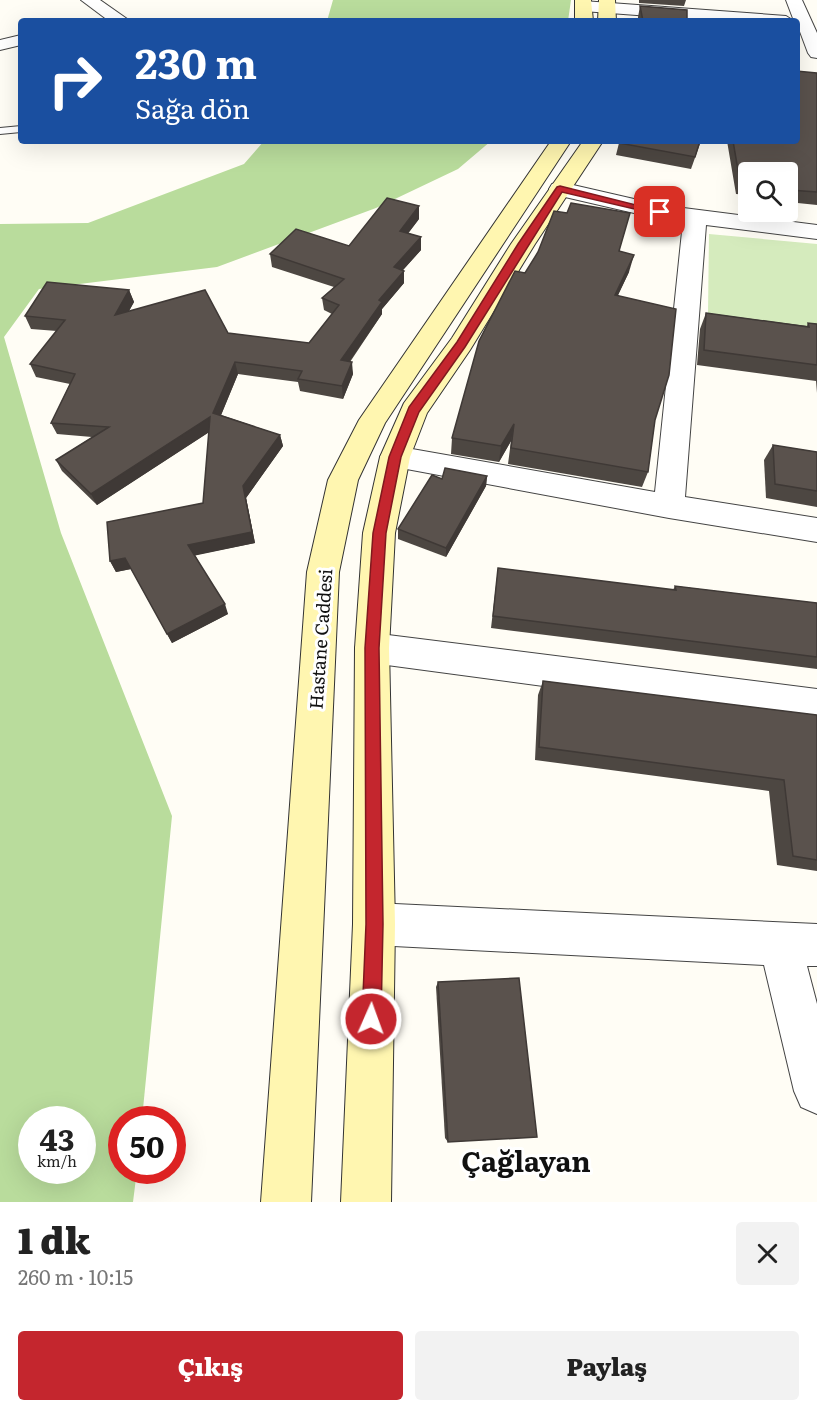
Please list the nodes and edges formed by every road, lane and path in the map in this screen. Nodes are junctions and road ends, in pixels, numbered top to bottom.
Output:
1 (89, 0) edge
2 (794, 0) edge
3 (583, 9) edge
4 (607, 9) edge
5 (116, 18) edge
6 (741, 18) edge
7 (806, 23) edge
8 (18, 41) edge
9 (0, 45) edge
10 (817, 53) edge
11 (18, 129) edge
12 (0, 131) edge
13 (559, 144) edge
14 (590, 144) edge
15 (560, 189) junction
16 (695, 217) junction
17 (817, 232) edge
18 (395, 457) junction
19 (669, 506) junction
20 (817, 530) edge
21 (372, 648) junction
22 (817, 706) edge
23 (374, 924) junction
24 (798, 945) edge
25 (817, 1091) edge
26 (286, 1202) edge
27 (366, 1202) edge

1 - 5 street
2 - 7 street
3 - 4 street
4 - 6 street
7 - 10 street
8 - 9 street
11 - 12 lane
13 - 26 main road, Hastane Caddesi
14 - 15 main road
15 - 16 street
15 - 18 main road
16 - 17 street
16 - 19 street
18 - 19 street
18 - 21 main road
19 - 20 street
21 - 22 street
21 - 23 main road
23 - 24 street
23 - 27 main road
24 - 25 street

